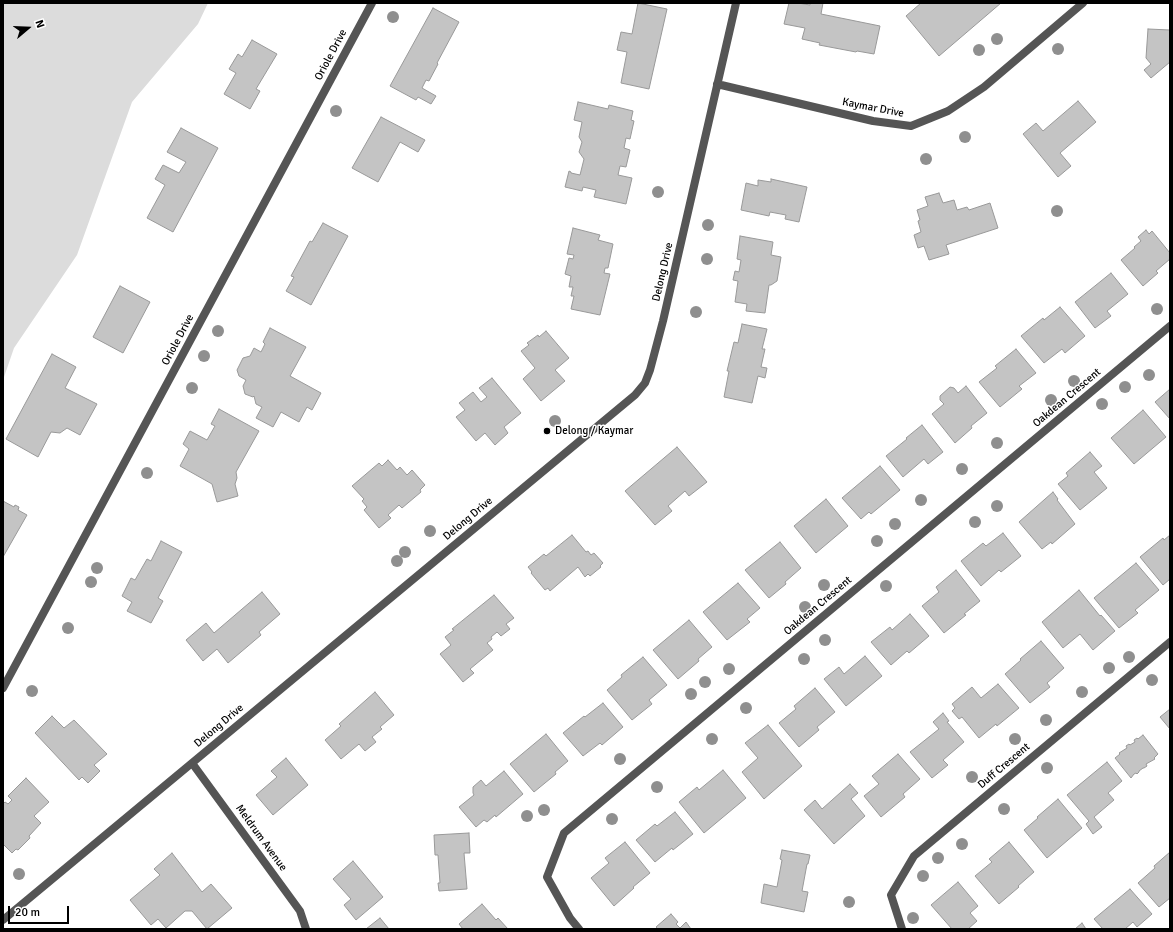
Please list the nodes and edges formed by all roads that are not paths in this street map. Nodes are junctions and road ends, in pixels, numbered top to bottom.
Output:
1 (372, 3) edge
2 (736, 3) edge
3 (1083, 3) edge
4 (717, 84) junction
5 (1170, 326) edge
6 (1170, 642) edge
7 (3, 688) edge
8 (192, 763) junction
9 (3, 920) edge
10 (306, 929) edge
11 (579, 929) edge
12 (902, 929) edge

1 - 7 street, Oriole Drive
2 - 4 street, Delong Drive
3 - 4 street, Kaymar Drive
4 - 8 street, Delong Drive
5 - 11 street, Oakdean Crescent
6 - 12 street, Duff Crescent
8 - 9 street, Delong Drive
8 - 10 street, Meldrum Avenue

